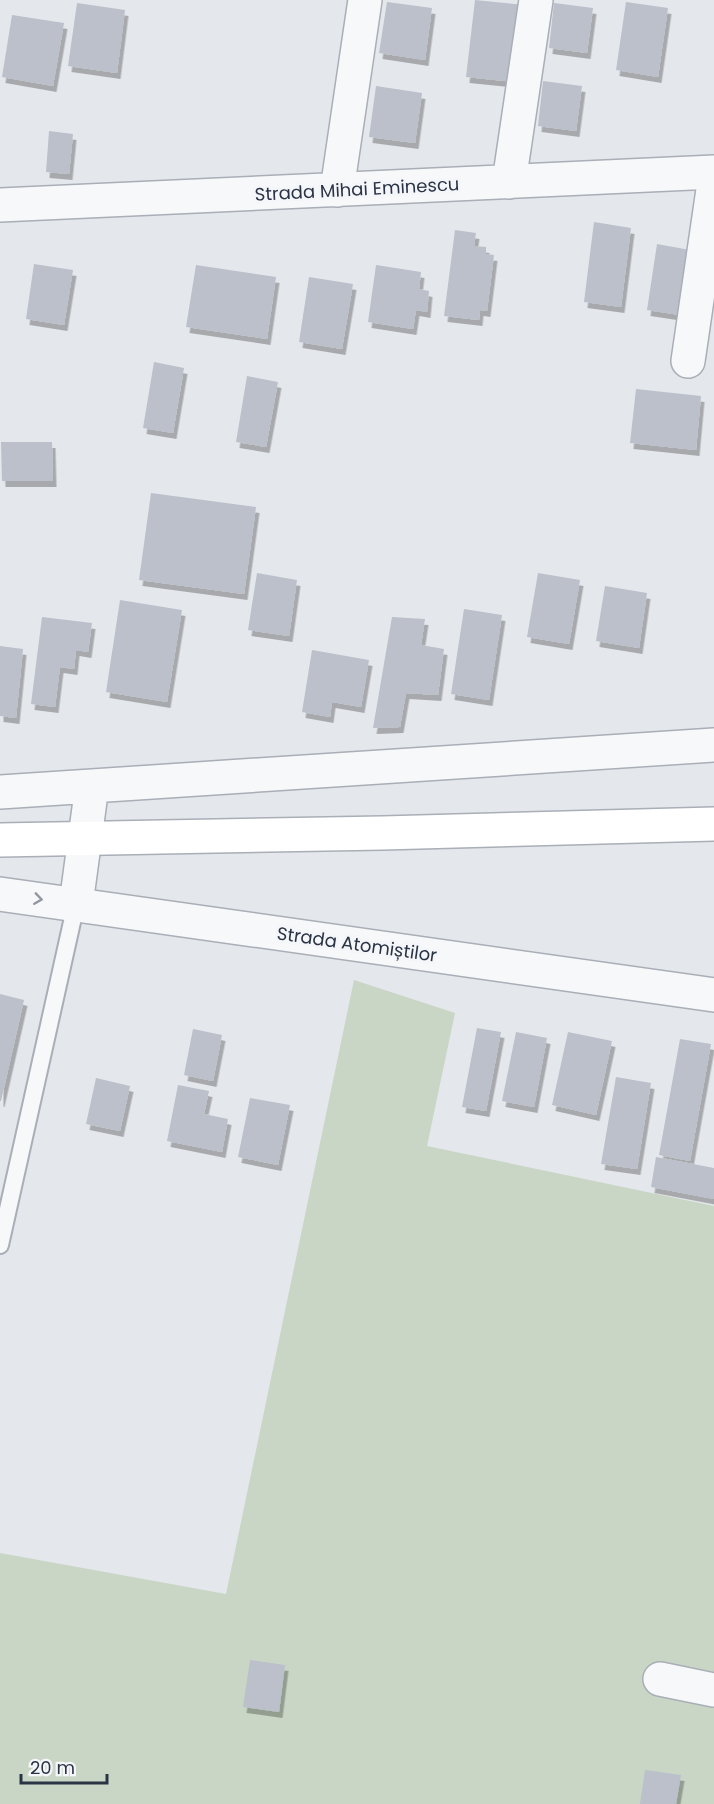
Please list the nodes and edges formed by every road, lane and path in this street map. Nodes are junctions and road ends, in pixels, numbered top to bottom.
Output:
1 (365, 0) edge
2 (536, 0) edge
3 (714, 172) edge
4 (509, 182) junction
5 (714, 183) edge
6 (337, 190) junction
7 (0, 205) edge
8 (688, 362) dead end
9 (714, 745) edge
10 (92, 786) junction
11 (0, 792) edge
12 (714, 824) edge
13 (85, 838) junction
14 (0, 840) edge
15 (0, 894) edge
16 (76, 904) junction
17 (714, 995) edge
18 (0, 1245) edge
19 (660, 1679) dead end
20 (714, 1690) edge

1 - 6 street
2 - 4 street
3 - 4 street, Strada Mihai Eminescu
4 - 6 street, Strada Mihai Eminescu
5 - 8 street
6 - 7 street, Strada Mihai Eminescu
9 - 10 street
10 - 11 street
10 - 13 street
12 - 13 main road
13 - 14 main road
13 - 16 street
15 -> 16 street, Strada Atomiștilor
16 - 17 street, Strada Atomiștilor
16 - 18 lane
19 - 20 street

